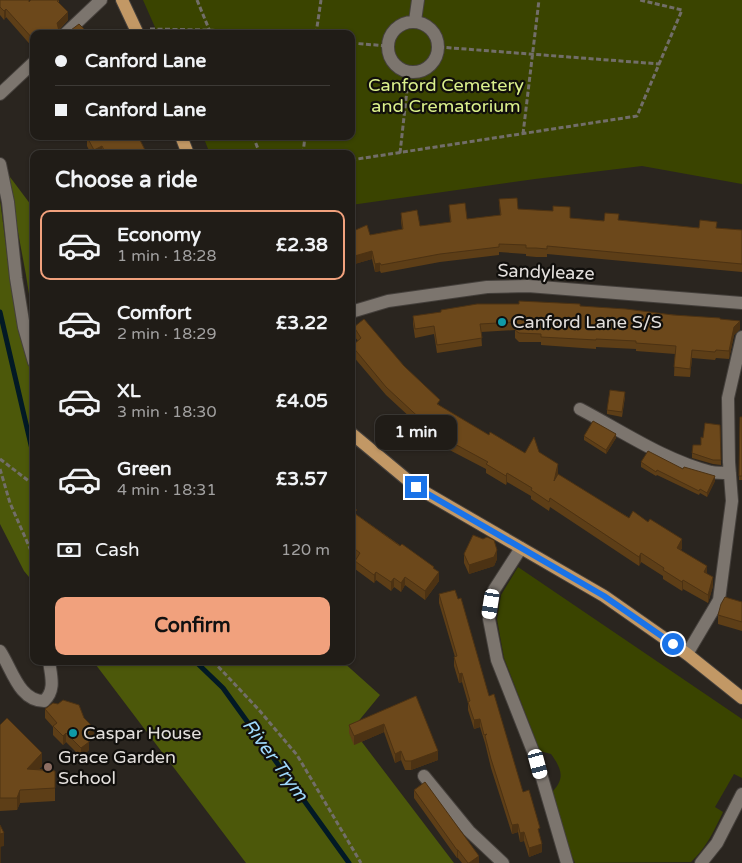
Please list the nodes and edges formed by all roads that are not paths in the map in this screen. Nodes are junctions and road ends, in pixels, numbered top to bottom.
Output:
1 (101, 0) edge
2 (122, 0) edge
3 (418, 0) edge
4 (415, 21) junction
5 (68, 30) edge
6 (137, 30) edge
7 (30, 66) edge
8 (0, 94) edge
9 (0, 164) edge
10 (742, 303) edge
11 (355, 311) edge
12 (742, 337) edge
13 (30, 347) edge
14 (580, 409) dead end
15 (355, 436) edge
16 (730, 473) junction
17 (521, 548) junction
18 (0, 651) edge
19 (687, 654) junction
20 (49, 665) edge
21 (742, 698) edge
22 (424, 776) dead end
23 (742, 794) edge
24 (503, 863) edge
25 (567, 863) edge
26 (701, 863) edge

1 - 5 street
2 - 6 main road
3 - 4 street
4 - 4 street
7 - 8 street
9 - 13 street
10 - 11 street, Sandyleaze
12 - 16 street
14 - 16 street
15 - 17 main road
16 - 19 street
17 - 19 main road
17 - 25 street
18 - 20 street
19 - 21 main road
22 - 24 street
23 - 26 street

